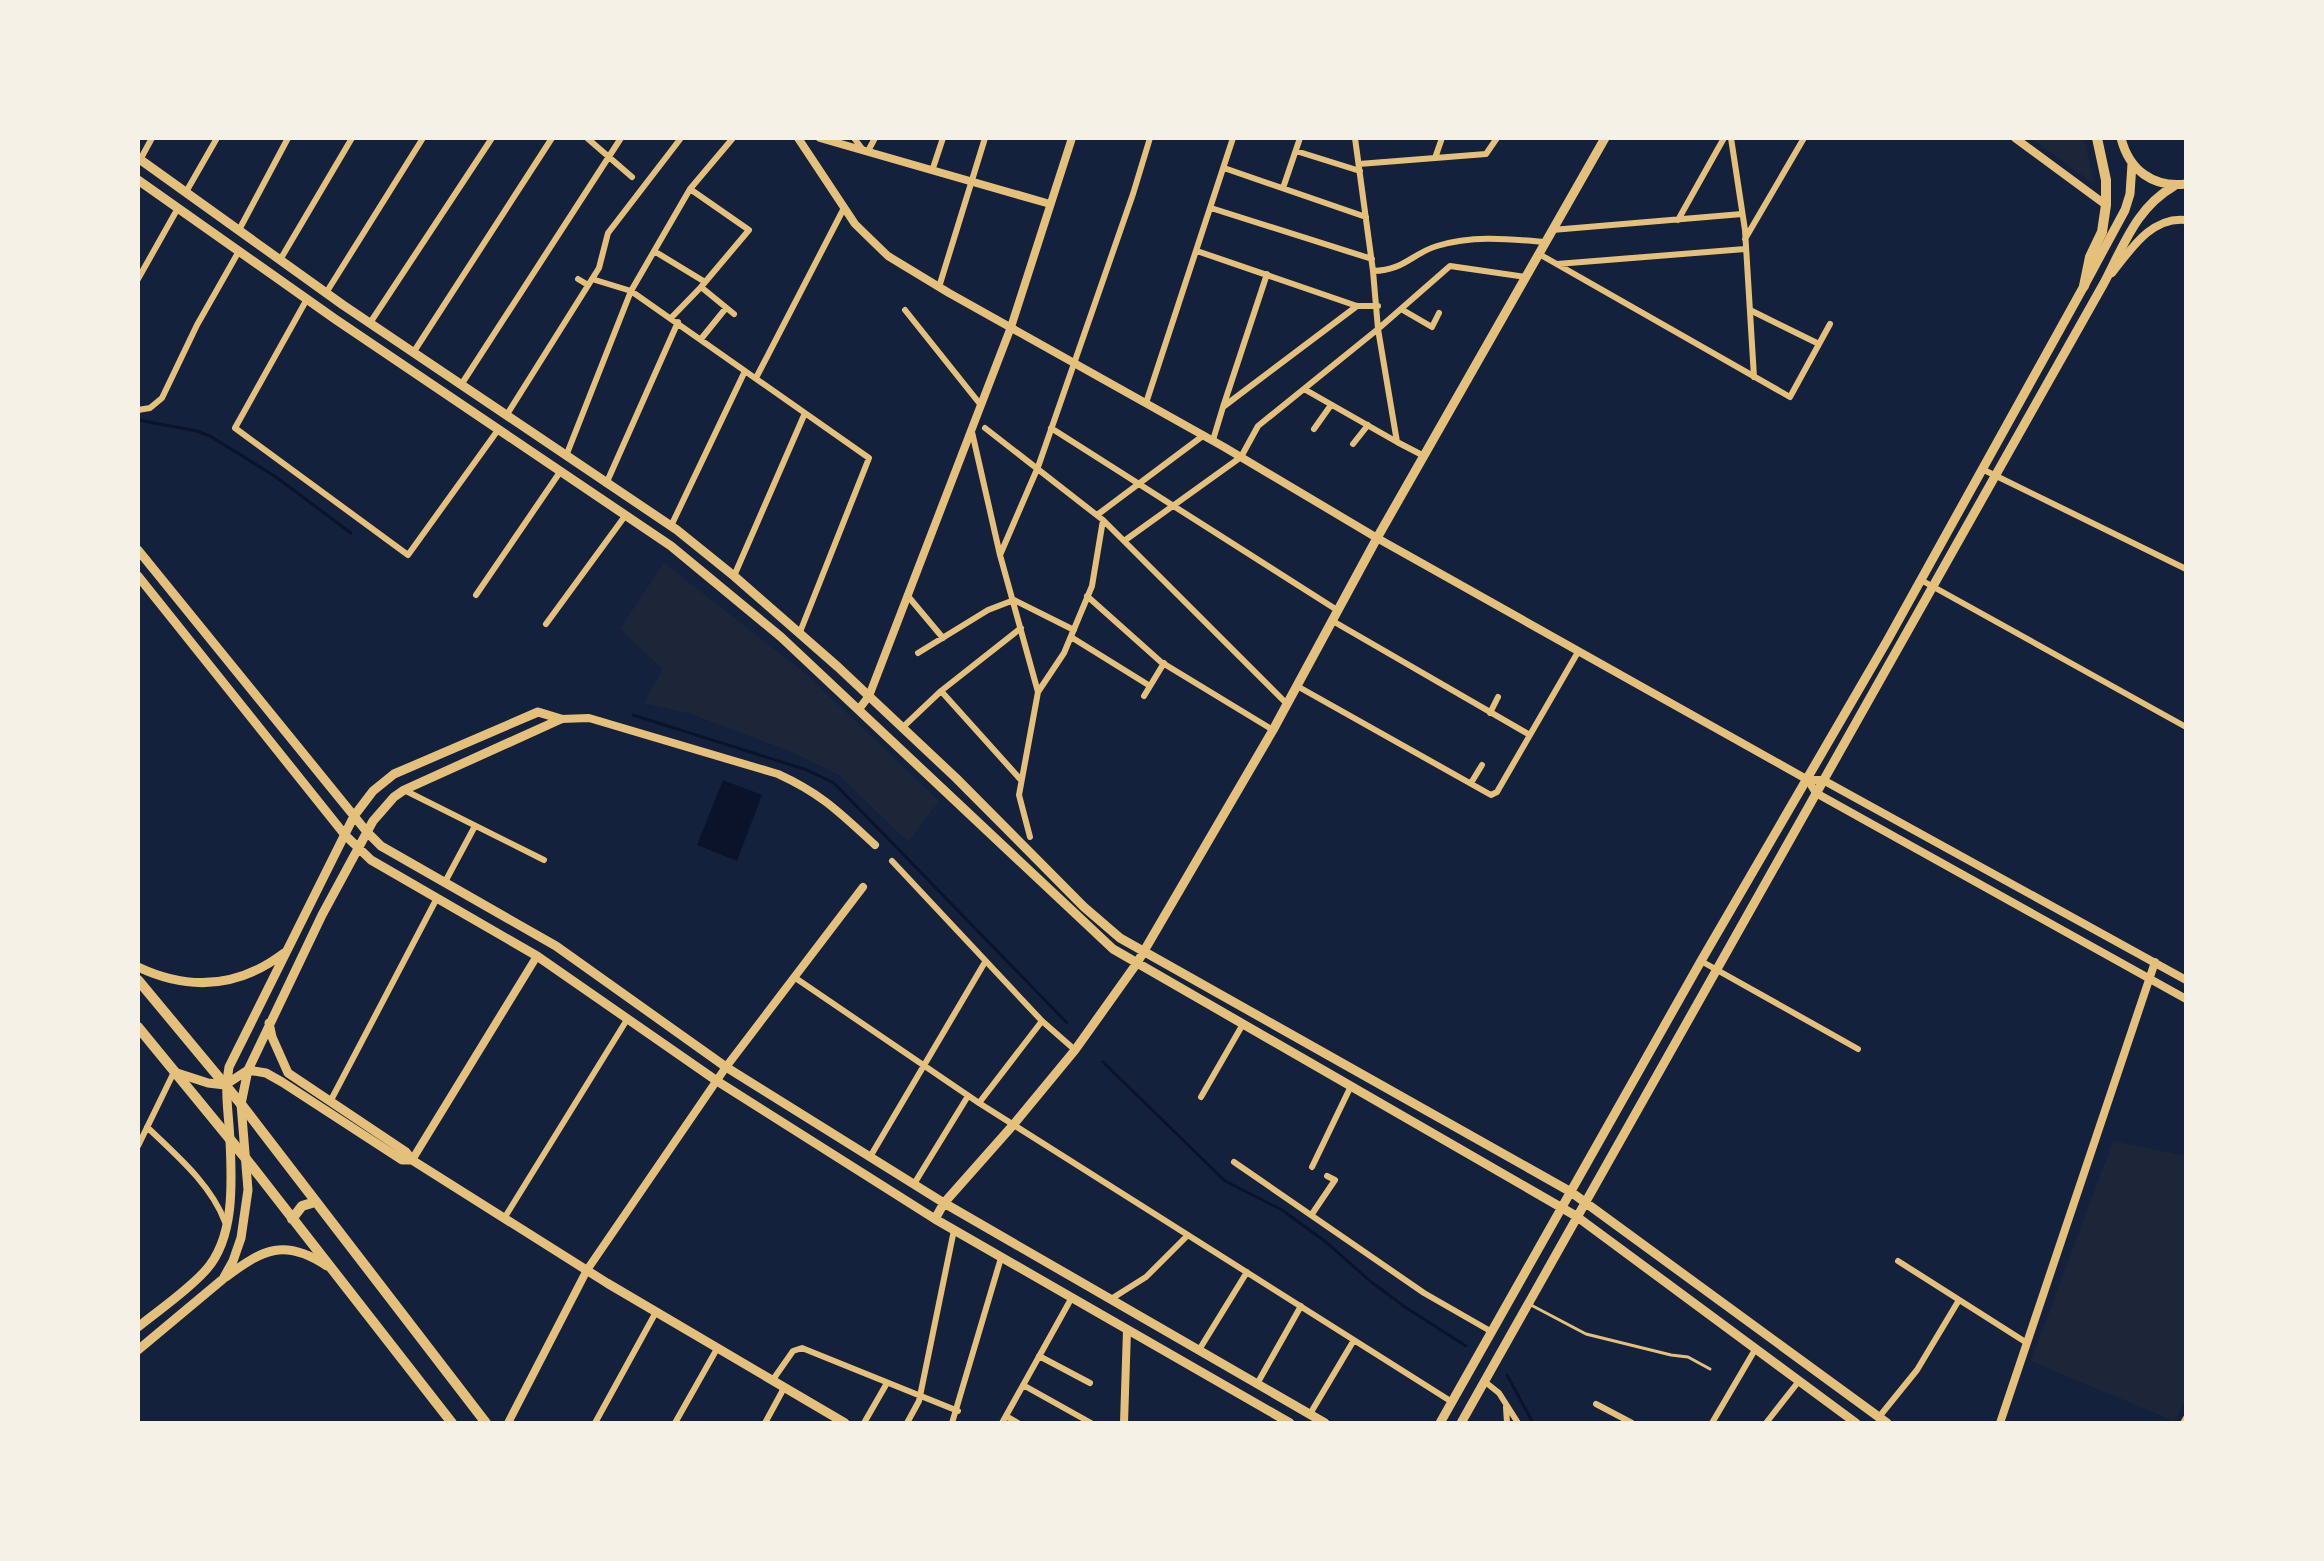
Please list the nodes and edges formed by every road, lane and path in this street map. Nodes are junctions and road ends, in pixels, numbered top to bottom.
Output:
1 (152, 138) edge
2 (217, 138) edge
3 (288, 138) edge
4 (352, 138) edge
5 (423, 138) edge
6 (492, 138) edge
7 (552, 138) edge
8 (587, 138) edge
9 (621, 138) edge
10 (681, 138) edge
11 (733, 138) edge
12 (798, 138) edge
13 (820, 138) edge
14 (854, 138) edge
15 (875, 138) edge
16 (943, 138) edge
17 (985, 138) edge
18 (1072, 138) edge
19 (1150, 138) edge
20 (1233, 138) edge
21 (1300, 138) edge
22 (1355, 138) edge
23 (1442, 138) edge
24 (1497, 138) edge
25 (1605, 138) edge
26 (1724, 138) edge
27 (1731, 138) edge
28 (1804, 138) edge
29 (2015, 138) edge
30 (2097, 138) edge
31 (2121, 138) edge
32 (866, 150) junction
33 (1296, 151) junction
34 (609, 157) junction
35 (1435, 158) junction
36 (139, 159) edge
37 (2132, 164) junction
38 (933, 168) junction
39 (1224, 168) junction
40 (1360, 168) junction
41 (632, 177) dead end
42 (970, 179) junction
43 (138, 180) edge
44 (2186, 184) edge
45 (2174, 186) junction
46 (1283, 188) junction
47 (690, 189) junction
48 (186, 192) junction
49 (1050, 204) junction
50 (2106, 205) junction
51 (178, 208) junction
52 (844, 208) junction
53 (1211, 208) junction
54 (1742, 214) junction
55 (1366, 217) junction
56 (1678, 220) junction
57 (2186, 220) edge
58 (239, 230) junction
59 (1552, 230) junction
60 (1745, 239) junction
61 (1545, 242) junction
62 (1745, 249) junction
63 (239, 251) junction
64 (654, 251) junction
65 (1197, 251) junction
66 (1539, 254) junction
67 (1372, 259) junction
68 (280, 260) junction
69 (1556, 264) junction
70 (1373, 271) junction
71 (1267, 274) junction
72 (1526, 277) junction
73 (138, 279) edge
74 (578, 279) dead end
75 (590, 282) junction
76 (2104, 283) junction
77 (703, 284) junction
78 (2084, 286) junction
79 (939, 287) junction
80 (631, 291) junction
81 (326, 293) junction
82 (307, 299) junction
83 (1357, 306) junction
84 (1378, 306) junction
85 (726, 308) junction
86 (1401, 309) junction
87 (905, 310) dead end
88 (1750, 310) junction
89 (1439, 313) dead end
90 (734, 314) dead end
91 (671, 318) junction
92 (678, 322) junction
93 (370, 323) junction
94 (1830, 324) dead end
95 (1011, 327) junction
96 (1378, 329) junction
97 (701, 339) junction
98 (1819, 344) junction
99 (413, 353) junction
100 (1073, 362) junction
101 (745, 371) junction
102 (1754, 377) junction
103 (756, 378) junction
104 (461, 385) junction
105 (1304, 389) junction
106 (1146, 403) junction
107 (980, 404) junction
108 (1331, 405) junction
109 (1223, 407) junction
110 (138, 410) edge
111 (805, 413) junction
112 (506, 416) junction
113 (1368, 425) junction
114 (971, 428) junction
115 (985, 428) dead end
116 (1051, 428) junction
117 (1314, 429) dead end
118 (498, 430) junction
119 (1208, 438) junction
120 (1397, 442) junction
121 (1353, 444) dead end
122 (566, 456) junction
123 (1424, 456) junction
124 (1241, 457) junction
125 (1038, 467) junction
126 (1982, 469) junction
127 (560, 472) junction
128 (1995, 476) junction
129 (606, 484) junction
130 (1139, 484) junction
131 (1173, 506) junction
132 (625, 516) junction
133 (1100, 518) junction
134 (671, 527) junction
135 (1377, 538) junction
136 (1124, 541) junction
137 (138, 550) edge
138 (1000, 555) junction
139 (2186, 569) edge
140 (138, 576) edge
141 (734, 576) junction
142 (1921, 580) junction
143 (1933, 587) junction
144 (476, 595) dead end
145 (907, 595) junction
146 (1087, 596) junction
147 (1014, 600) junction
148 (1337, 610) junction
149 (1331, 620) junction
150 (546, 624) dead end
151 (1021, 628) junction
152 (1074, 630) junction
153 (800, 632) junction
154 (1071, 637) junction
155 (943, 638) junction
156 (1578, 652) junction
157 (918, 653) dead end
158 (1164, 663) junction
159 (1150, 686) junction
160 (1297, 686) junction
161 (941, 691) junction
162 (1038, 692) junction
163 (869, 696) junction
164 (1144, 696) dead end
165 (1498, 697) dead end
166 (1287, 704) junction
167 (859, 709) junction
168 (1490, 713) junction
169 (561, 719) junction
170 (2186, 727) edge
171 (902, 728) junction
172 (1273, 730) junction
173 (1530, 735) junction
174 (1482, 765) dead end
175 (1021, 780) junction
176 (1808, 780) junction
177 (1823, 780) junction
178 (1471, 783) junction
179 (404, 790) junction
180 (1816, 793) junction
181 (354, 816) junction
182 (475, 826) junction
183 (367, 832) junction
184 (345, 835) junction
185 (1030, 837) dead end
186 (875, 845) dead end
187 (358, 849) junction
188 (544, 860) dead end
189 (892, 861) dead end
190 (445, 882) junction
191 (863, 887) dead end
192 (437, 898) junction
193 (286, 951) junction
194 (1143, 951) junction
195 (537, 956) junction
196 (1701, 961) junction
197 (985, 962) junction
198 (2155, 962) junction
199 (1137, 963) junction
200 (138, 967) edge
201 (1716, 969) junction
202 (793, 977) junction
203 (2149, 978) junction
204 (138, 980) edge
205 (2186, 980) edge
206 (2186, 999) edge
207 (628, 1018) junction
208 (1042, 1021) junction
209 (269, 1023) junction
210 (1243, 1024) junction
211 (138, 1027) edge
212 (1858, 1049) dead end
213 (1075, 1050) junction
214 (924, 1065) junction
215 (726, 1067) junction
216 (248, 1070) junction
217 (174, 1072) junction
218 (717, 1081) junction
219 (225, 1085) junction
220 (1351, 1086) junction
221 (968, 1096) junction
222 (1201, 1097) dead end
223 (330, 1102) junction
224 (979, 1103) junction
225 (241, 1104) junction
226 (1014, 1124) junction
227 (147, 1127) junction
228 (230, 1139) junction
229 (138, 1146) edge
230 (870, 1157) junction
231 (247, 1160) junction
232 (412, 1160) junction
233 (1234, 1162) dead end
234 (1312, 1167) dead end
235 (1327, 1176) dead end
236 (914, 1184) junction
237 (1571, 1192) junction
238 (1584, 1201) junction
239 (315, 1202) junction
240 (944, 1203) junction
241 (1562, 1208) junction
242 (1312, 1214) junction
243 (1576, 1216) junction
244 (505, 1217) junction
245 (292, 1219) junction
246 (935, 1219) junction
247 (227, 1226) junction
248 (954, 1230) junction
249 (1188, 1235) junction
250 (1001, 1258) junction
251 (1898, 1261) dead end
252 (331, 1268) junction
253 (587, 1270) junction
254 (1247, 1272) junction
255 (223, 1279) junction
256 (1071, 1299) junction
257 (1111, 1299) junction
258 (1959, 1300) junction
259 (1528, 1303) junction
260 (1301, 1306) junction
261 (656, 1312) junction
262 (140, 1325) edge
263 (1127, 1330) junction
264 (1492, 1332) junction
265 (153, 1337) junction
266 (1354, 1340) junction
267 (2027, 1343) junction
268 (718, 1347) junction
269 (1756, 1348) junction
270 (138, 1350) edge
271 (1199, 1350) junction
272 (1039, 1356) junction
273 (1710, 1369) dead end
274 (1233, 1370) junction
275 (772, 1381) junction
276 (1484, 1381) junction
277 (1799, 1381) junction
278 (887, 1383) junction
279 (1090, 1383) dead end
280 (1257, 1384) junction
281 (1023, 1385) junction
282 (1224, 1385) junction
283 (784, 1388) junction
284 (920, 1397) junction
285 (1452, 1402) junction
286 (1506, 1404) junction
287 (1596, 1404) dead end
288 (958, 1411) junction
289 (1310, 1414) junction
290 (1004, 1420) edge
291 (1883, 1420) edge
292 (452, 1423) edge
293 (486, 1423) edge
294 (508, 1423) edge
295 (595, 1423) edge
296 (675, 1423) edge
297 (765, 1423) edge
298 (845, 1423) edge
299 (864, 1423) edge
300 (907, 1423) edge
301 (952, 1423) edge
302 (1018, 1423) edge
303 (1091, 1423) edge
304 (1124, 1423) edge
305 (1290, 1423) edge
306 (1325, 1423) edge
307 (1440, 1423) edge
308 (1461, 1423) edge
309 (1507, 1423) edge
310 (1518, 1423) edge
311 (1632, 1423) edge
312 (1712, 1423) edge
313 (1766, 1423) edge
314 (1856, 1423) edge
315 (1997, 1423) edge

1 - 36 street
2 - 48 street
3 - 58 street
4 - 68 street
5 - 81 street
6 - 93 street
7 - 99 street
8 - 34 street
9 - 34 street
10 - 75 street
11 - 47 street
12 - 52 street
13 - 32 street
14 - 32 street
15 - 32 street
16 - 38 street
17 - 42 street
18 - 49 street
19 - 100 street
20 - 39 street
21 - 33 street
22 - 40 street
23 - 35 street
24 - 35 street
25 - 59 main road
26 - 56 street
27 - 54 street
28 - 60 street
29 - 50 street
30 - 50 main road
31 - 37 main road
32 - 38 street
33 - 40 street
33 - 46 street
34 - 41 street
34 - 104 street
35 - 40 street
36 - 48 main road
37 - 45 main road
37 - 78 main road
38 - 42 street
39 - 46 street
39 - 53 street
40 - 55 street
42 - 49 street
42 - 79 street
43 - 51 main road
44 - 45 main road
45 - 76 main road
46 - 55 street
47 - 64 street
47 - 77 street
48 - 58 main road
49 - 95 street
50 - 78 main road
51 - 63 main road
51 - 73 street
52 - 79 street
52 - 103 street
53 - 65 street
53 - 67 street
54 - 56 street
54 - 60 street
55 - 67 street
56 - 59 street
57 - 76 street
58 - 68 main road
59 - 61 main road
60 - 62 street
61 - 66 main road
61 - 70 street
62 - 69 street
62 - 88 street
63 - 82 main road
63 - 110 street
64 - 77 street
64 - 80 street
65 - 71 street
65 - 106 street
66 - 69 street
66 - 72 main road
67 - 70 street
68 - 81 main road
69 - 102 street
70 - 84 street
71 - 83 street
71 - 109 street
72 - 86 street
72 - 123 main road
74 - 75 street
75 - 80 street
75 - 112 street
76 - 128 main road
77 - 85 street
77 - 91 street
78 - 126 main road
79 - 95 street
80 - 91 street
80 - 122 street
81 - 93 main road
82 - 118 main road
82 - 118 street
83 - 84 street
83 - 109 street
84 - 96 street
85 - 90 street
85 - 97 street
86 - 89 street
86 - 96 street
87 - 107 street
88 - 98 street
88 - 102 street
91 - 92 street
92 - 97 street
92 - 129 street
93 - 99 main road
94 - 98 street
95 - 100 street
95 - 107 street
96 - 105 street
96 - 120 street
97 - 101 street
98 - 102 street
99 - 104 main road
100 - 106 street
100 - 116 street
101 - 103 street
101 - 134 street
103 - 111 street
104 - 112 main road
105 - 108 street
105 - 124 street
106 - 119 street
107 - 114 street
108 - 113 street
108 - 117 street
109 - 119 street
111 - 141 street
111 - 153 street
112 - 122 main road
113 - 120 street
113 - 121 street
114 - 138 street
114 - 145 street
115 - 125 street
116 - 125 street
116 - 130 street
118 - 127 main road
119 - 124 street
119 - 130 street
120 - 123 street
122 - 129 main road
123 - 135 main road
124 - 131 street
124 - 135 street
125 - 133 street
125 - 138 street
126 - 128 street
126 - 142 main road
127 - 132 main road
127 - 144 street
128 - 139 street
128 - 143 main road
129 - 134 main road
130 - 131 street
130 - 133 street
131 - 136 street
131 - 148 street
132 - 150 street
132 - 167 main road
133 - 136 street
133 - 146 street
134 - 141 main road
135 - 148 main road
135 - 156 street
136 - 166 street
137 - 181 main road
138 - 147 street
140 - 184 main road
141 - 153 main road
142 - 143 street
142 - 176 main road
143 - 170 street
143 - 177 main road
145 - 155 street
145 - 163 street
146 - 152 street
146 - 158 street
147 - 151 street
147 - 152 street
147 - 155 street
148 - 149 main road
149 - 160 main road
149 - 168 street
151 - 161 street
151 - 162 street
152 - 154 street
153 - 163 main road
154 - 159 street
154 - 162 street
155 - 157 street
156 - 173 street
156 - 176 street
158 - 159 street
158 - 172 street
159 - 164 street
160 - 166 main road
160 - 178 street
161 - 171 street
161 - 175 street
162 - 175 street
163 - 167 street
163 - 171 main road
165 - 168 street
166 - 172 main road
167 - 199 main road
168 - 173 street
169 - 179 main road
169 - 181 main road
169 - 186 street
171 - 194 main road
172 - 194 main road
173 - 178 street
174 - 178 street
175 - 185 street
176 - 177 street
176 - 180 street
176 - 196 main road
177 - 180 main road
177 - 198 street
179 - 182 street
179 - 183 main road
180 - 201 main road
180 - 203 street
181 - 183 main road
181 - 184 main road
182 - 188 street
182 - 190 street
183 - 187 main road
183 - 190 main road
184 - 187 main road
184 - 193 main road
187 - 192 main road
187 - 209 main road
189 - 197 street
190 - 215 main road
191 - 202 street
192 - 195 main road
192 - 223 street
193 - 200 main road
193 - 219 main road
194 - 199 main road
194 - 237 main road
195 - 207 main road
195 - 232 street
196 - 201 street
196 - 237 main road
197 - 208 street
197 - 214 street
198 - 203 street
198 - 205 street
199 - 210 main road
199 - 213 main road
201 - 212 street
201 - 238 main road
202 - 214 street
202 - 215 street
203 - 206 street
203 - 267 street
204 - 219 main road
207 - 218 main road
207 - 244 street
208 - 213 street
208 - 224 street
209 - 216 main road
209 - 223 main road
210 - 220 main road
210 - 222 street
211 - 217 main road
213 - 226 main road
214 - 221 street
214 - 230 street
215 - 218 street
215 - 230 main road
216 - 219 main road
216 - 225 main road
216 - 232 main road
217 - 219 main road
217 - 227 street
217 - 228 main road
218 - 246 main road
218 - 253 street
219 - 225 main road
219 - 228 main road
220 - 234 street
220 - 241 main road
221 - 224 street
221 - 236 street
223 - 232 main road
224 - 226 street
225 - 231 main road
225 - 239 main road
226 - 240 main road
226 - 249 street
227 - 229 street
227 - 247 street
228 - 231 main road
228 - 247 main road
230 - 236 main road
231 - 245 main road
231 - 255 main road
232 - 244 main road
233 - 242 street
235 - 242 street
236 - 240 main road
237 - 238 main road
237 - 241 main road
238 - 243 main road
238 - 291 main road
239 - 245 main road
239 - 293 main road
240 - 246 main road
240 - 257 main road
241 - 243 main road
241 - 264 main road
242 - 264 street
243 - 259 main road
243 - 269 main road
244 - 253 main road
245 - 252 main road
246 - 248 main road
247 - 262 main road
248 - 250 main road
248 - 284 street
249 - 254 street
249 - 257 street
250 - 256 main road
250 - 288 street
251 - 258 street
252 - 255 main road
252 - 292 main road
253 - 261 main road
253 - 294 street
254 - 260 street
254 - 271 street
255 - 265 main road
256 - 263 main road
256 - 272 street
257 - 271 main road
258 - 267 street
258 - 291 street
259 - 273 lane
259 - 276 main road
260 - 266 street
260 - 280 street
261 - 268 main road
261 - 295 street
262 - 265 main road
263 - 282 main road
263 - 304 street
264 - 285 main road
265 - 270 main road
266 - 285 street
266 - 289 street
267 - 315 street
268 - 275 main road
268 - 296 street
269 - 277 main road
269 - 312 street
271 - 274 main road
272 - 279 street
272 - 281 street
274 - 280 main road
274 - 282 main road
275 - 278 street
275 - 283 main road
276 - 286 street
276 - 308 main road
277 - 313 street
277 - 314 main road
278 - 284 street
278 - 299 street
280 - 289 main road
281 - 290 street
281 - 303 street
282 - 305 main road
283 - 297 street
283 - 298 main road
284 - 288 street
284 - 300 street
285 - 307 main road
286 - 309 street
286 - 310 street
287 - 311 street
288 - 301 street
289 - 306 main road
290 - 302 street

